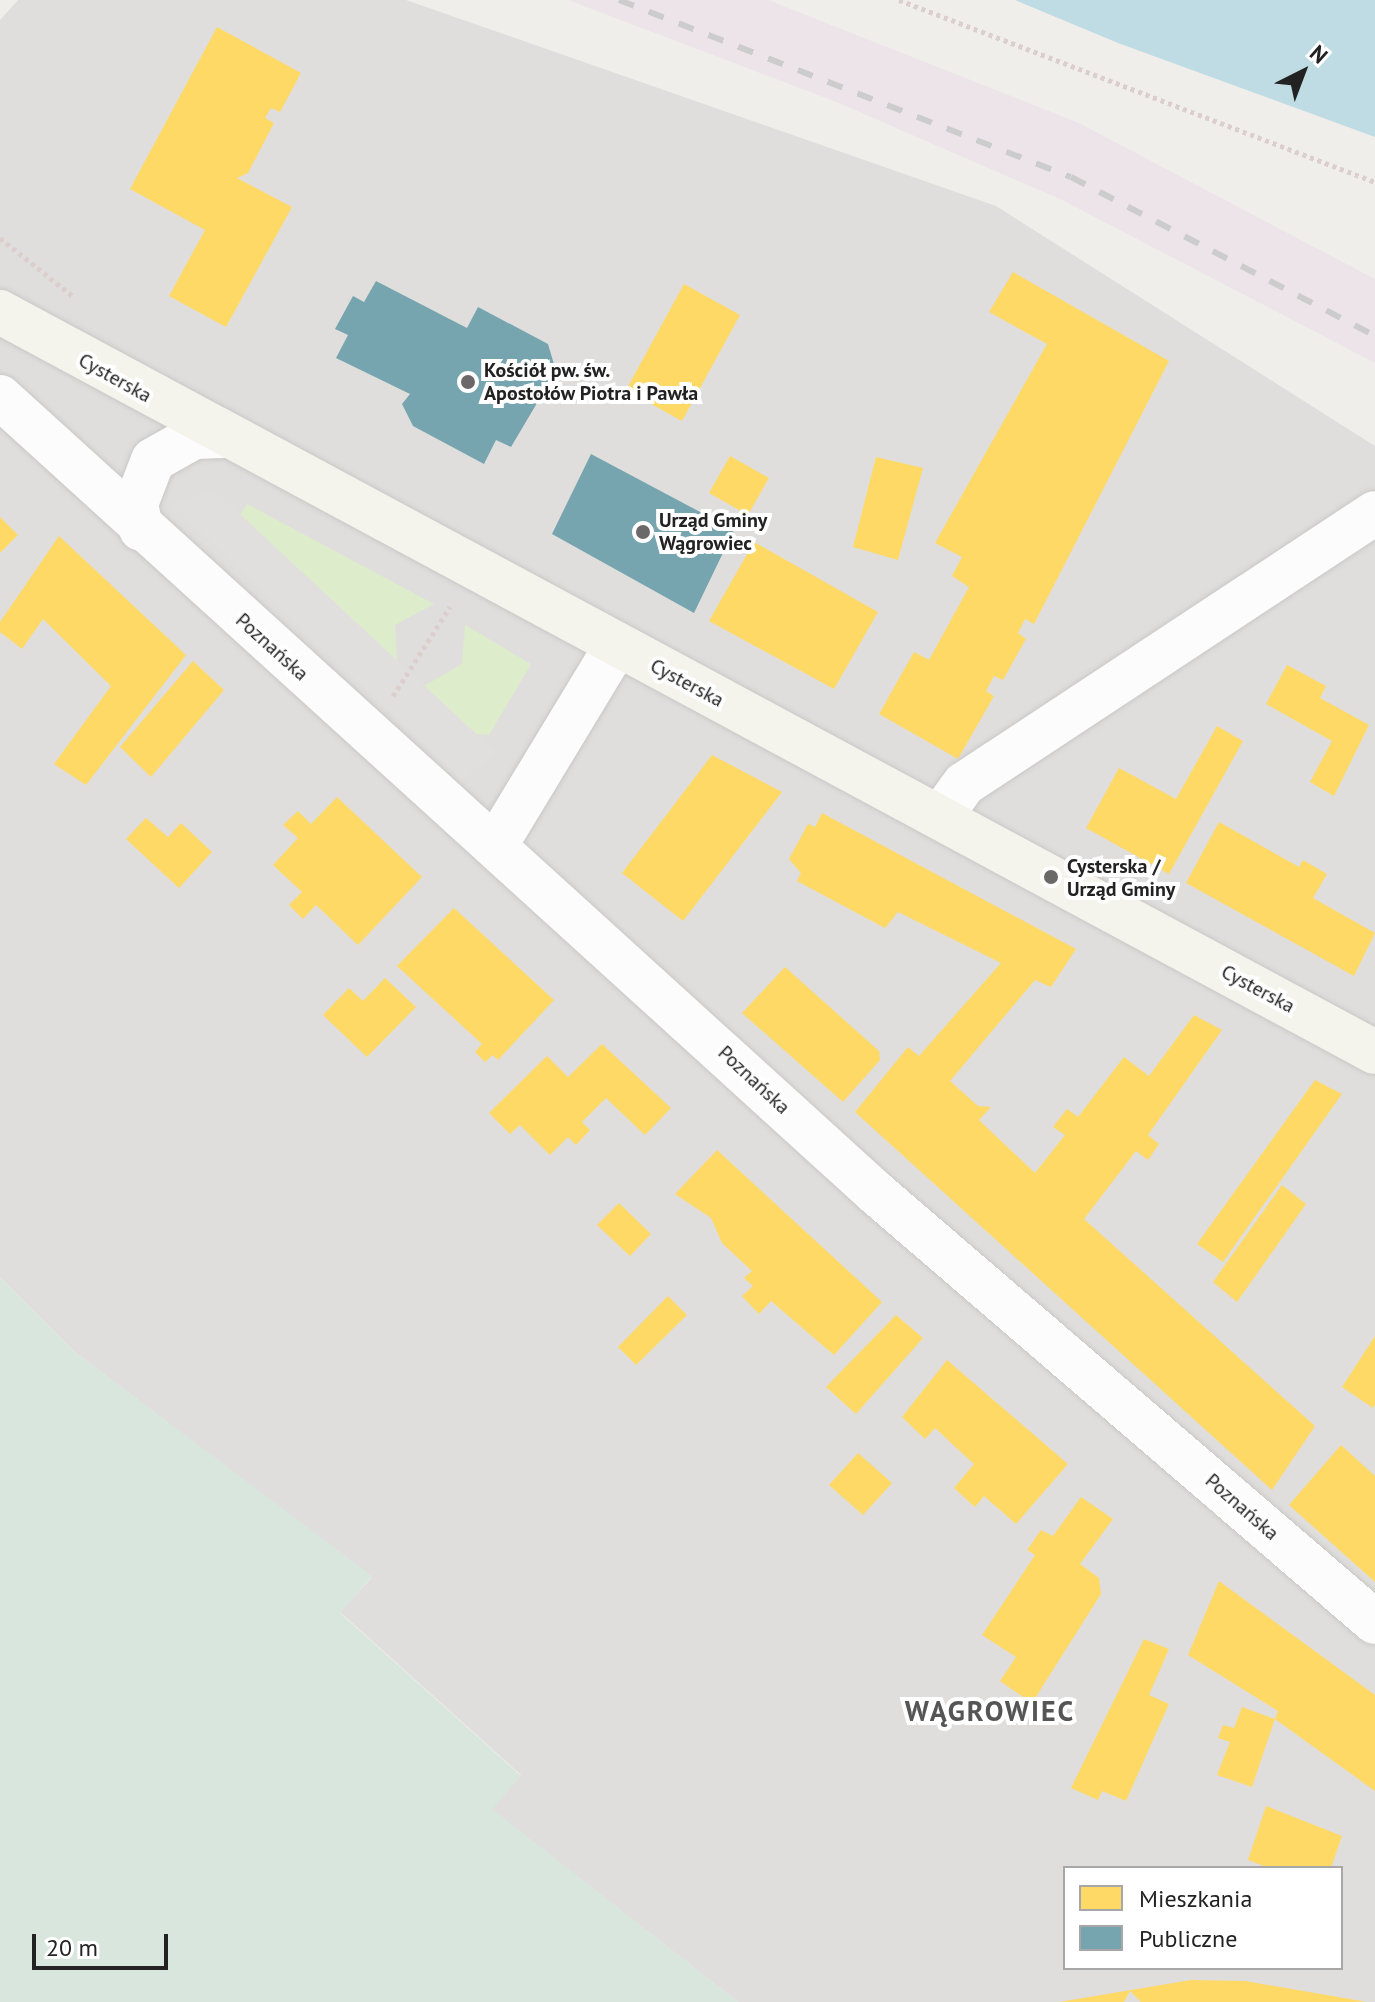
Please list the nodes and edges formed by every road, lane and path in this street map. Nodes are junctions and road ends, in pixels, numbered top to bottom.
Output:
1 (899, 0) edge
2 (1375, 182) edge
3 (0, 238) edge
4 (86, 307) dead end
5 (0, 312) edge
6 (0, 397) edge
7 (222, 436) junction
8 (1375, 513) edge
9 (141, 529) junction
10 (471, 570) junction
11 (616, 646) junction
12 (369, 733) junction
13 (940, 817) junction
14 (495, 846) junction
15 (1375, 1052) edge
16 (1375, 1622) edge

1 - 2 path
3 - 4 path
5 - 7 main road, Cysterska
6 - 9 street, Poznańska
7 - 9 street
7 - 10 main road, Cysterska
8 - 13 street
9 - 12 street, Poznańska
10 - 11 main road, Cysterska
10 - 12 path
11 - 13 main road, Cysterska
11 - 14 street
12 - 14 street, Poznańska
13 - 15 main road, Cysterska
14 - 16 street, Poznańska

